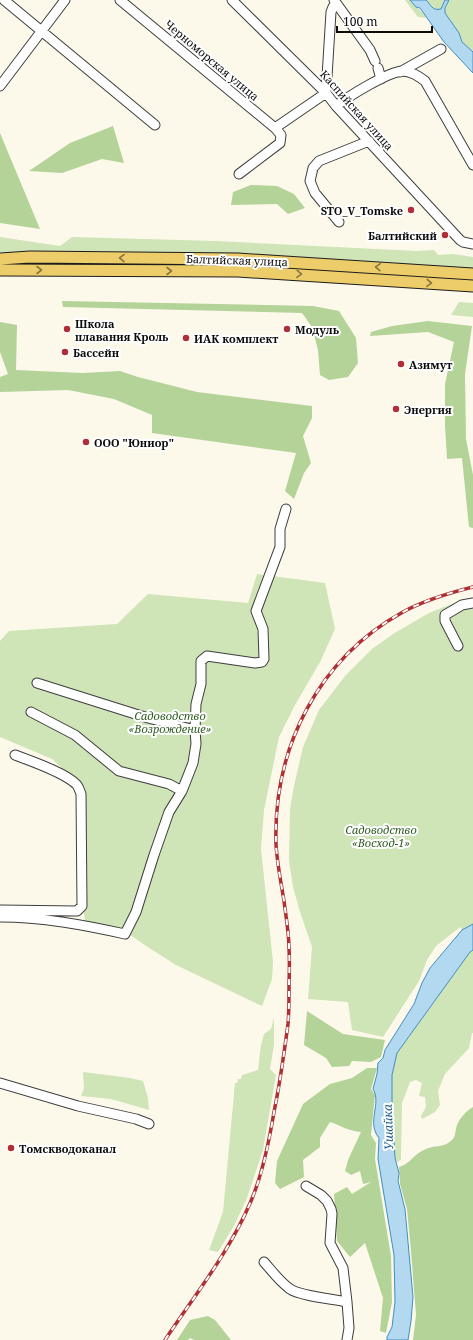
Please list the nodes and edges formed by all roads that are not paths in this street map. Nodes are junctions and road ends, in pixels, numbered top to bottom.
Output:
1 (4, 0) edge
2 (65, 0) edge
3 (120, 0) edge
4 (232, 0) edge
5 (335, 1) edge
6 (41, 31) junction
7 (440, 49) dead end
8 (416, 63) junction
9 (400, 72) junction
10 (381, 79) junction
11 (425, 81) junction
12 (0, 86) edge
13 (326, 93) junction
14 (336, 106) junction
15 (155, 125) dead end
16 (275, 128) junction
17 (369, 141) junction
18 (473, 165) edge
19 (239, 174) dead end
20 (339, 222) dead end
21 (473, 244) edge
22 (0, 254) edge
23 (30, 257) junction
24 (0, 259) edge
25 (0, 270) edge
26 (473, 274) edge
27 (473, 286) edge
28 (286, 509) dead end
29 (473, 603) edge
30 (458, 646) dead end
31 (37, 683) dead end
32 (31, 712) dead end
33 (195, 730) junction
34 (16, 754) dead end
35 (182, 791) junction
36 (0, 910) edge
37 (0, 917) edge
38 (0, 1083) edge
39 (149, 1124) dead end
40 (306, 1186) dead end
41 (264, 1262) dead end
42 (347, 1302) junction
43 (347, 1340) edge

1 - 6 street
2 - 6 street
3 - 16 street, Черноморская улица
4 - 13 street, Каспийская улица
5 - 10 street
5 - 13 street
6 - 12 street
6 - 15 street
7 - 8 street
8 - 9 street
8 - 11 street
9 - 10 street
9 - 11 street
10 - 14 street
11 - 18 street
13 - 14 street, Каспийская улица
13 - 16 street
14 - 17 street, Каспийская улица
16 - 19 street
17 - 20 street
17 - 21 street, Каспийская улица
22 - 23 main road
23 - 24 main road, Балтийская улица
26 -> 23 main road, Балтийская улица
25 -> 27 main road, Балтийская улица
28 - 33 street
29 - 30 street
31 - 33 street
32 - 35 street
33 - 35 street
34 - 36 street
35 - 37 street
38 - 39 street
40 - 42 street
41 - 42 street
42 - 43 street

